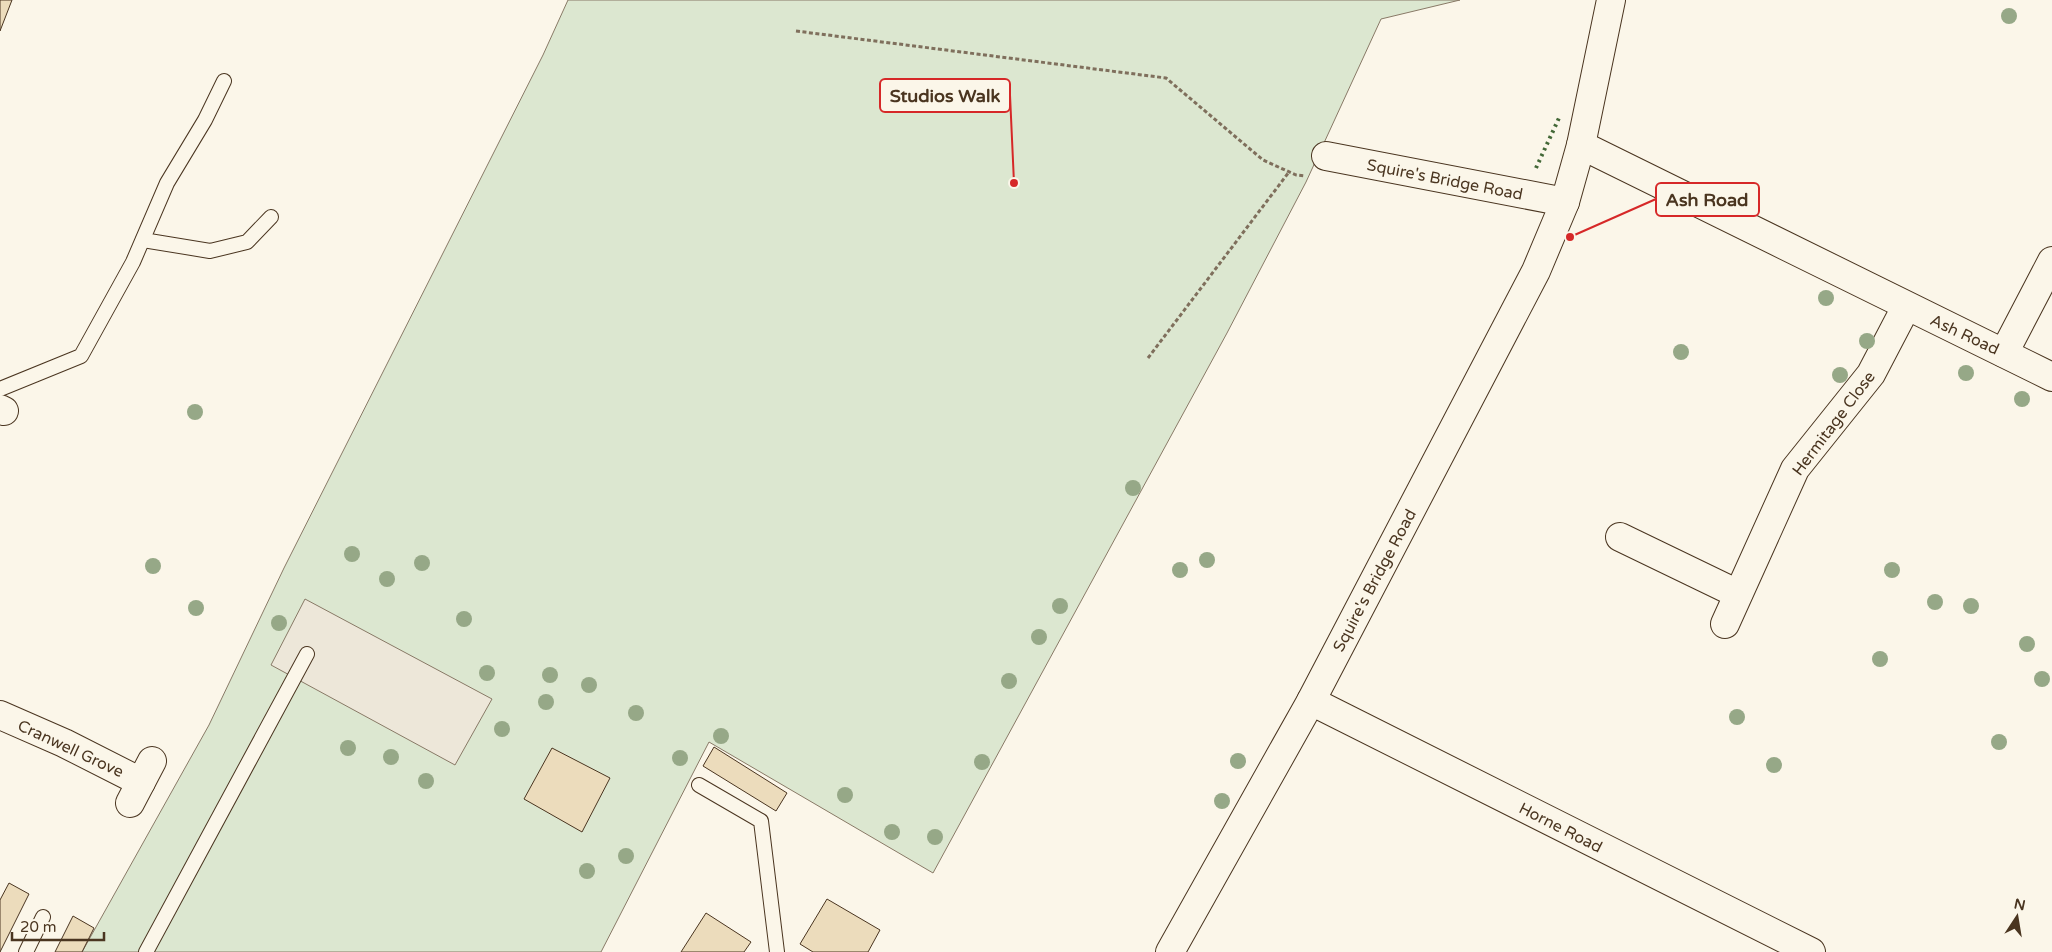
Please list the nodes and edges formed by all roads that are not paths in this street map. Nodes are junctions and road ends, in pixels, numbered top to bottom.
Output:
1 (1611, 0) edge
2 (224, 82) dead end
3 (1581, 145) junction
4 (1326, 156) road end
5 (1565, 202) junction
6 (271, 217) dead end
7 (143, 240) junction
8 (2052, 261) edge
9 (1906, 307) junction
10 (2004, 353) junction
11 (2052, 377) edge
12 (1, 403) edge
13 (1619, 538) dead end
14 (1738, 594) junction
15 (1726, 624) dead end
16 (307, 654) dead end
17 (1311, 701) junction
18 (0, 715) edge
19 (141, 782) dead end
20 (699, 785) dead end
21 (43, 917) dead end
22 (26, 952) edge
23 (146, 952) edge
24 (777, 952) edge
25 (1170, 952) edge
26 (1812, 952) edge

1 - 3 street, Squire's Bridge Road
2 - 7 lane
3 - 5 street, Squire's Bridge Road
3 - 9 street, Ash Road
4 - 5 street, Squire's Bridge Road
5 - 17 street, Squire's Bridge Road
6 - 7 lane
7 - 12 lane
8 - 10 street
9 - 10 street, Ash Road
9 - 14 street, Hermitage Close
10 - 11 street, Ash Road
13 - 14 street
14 - 15 street, Hermitage Close
16 - 23 lane
17 - 25 street, Squire's Bridge Road
17 - 26 street, Horne Road
18 - 19 street, Cranwell Grove
20 - 24 lane
21 - 22 lane

